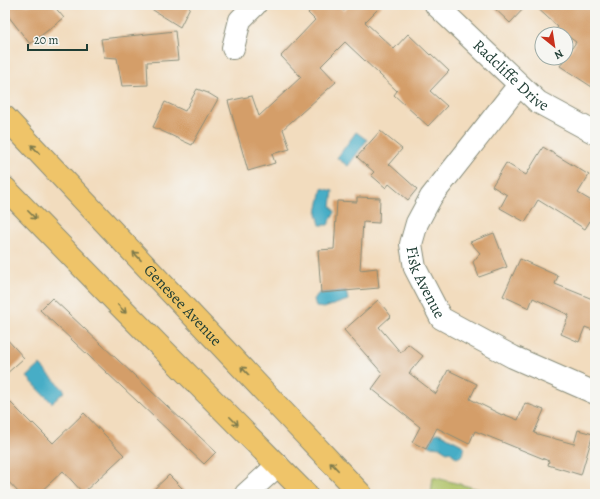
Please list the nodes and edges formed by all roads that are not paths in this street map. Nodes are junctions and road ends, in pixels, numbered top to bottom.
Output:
1 (255, 5) edge
2 (436, 5) edge
3 (233, 48) dead end
4 (519, 85) junction
5 (5, 117) edge
6 (595, 133) edge
7 (5, 188) edge
8 (595, 394) edge
9 (278, 465) junction
10 (246, 494) edge
11 (306, 494) edge
12 (361, 494) edge

1 - 3 street
2 - 4 street, Radcliffe Drive
4 - 6 street, Radcliffe Drive
4 - 8 street, Fisk Avenue
12 -> 5 main road, Genesee Avenue
7 -> 9 main road
9 - 10 street
9 - 11 main road

